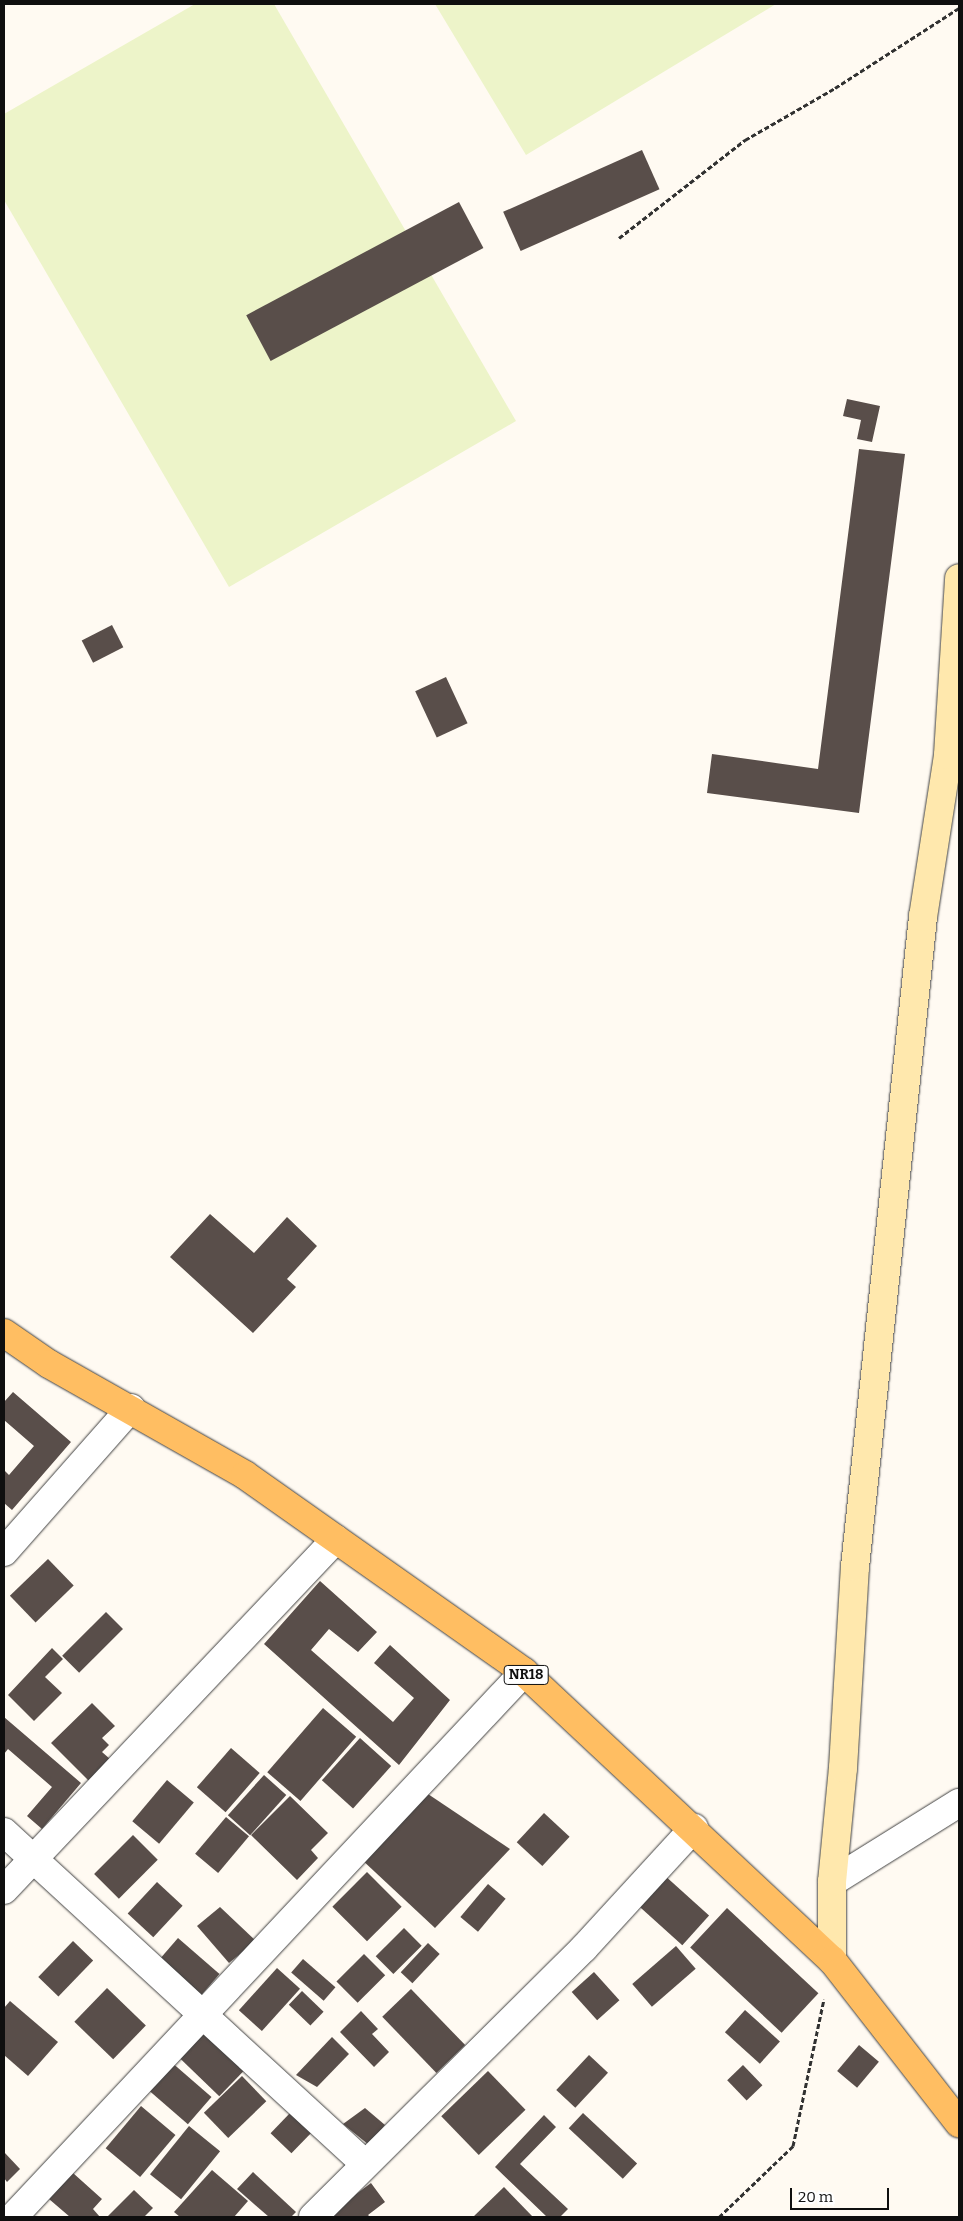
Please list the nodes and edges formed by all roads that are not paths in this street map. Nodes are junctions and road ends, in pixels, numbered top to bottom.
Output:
1 (959, 578) edge
2 (4, 1333) edge
3 (131, 1408) junction
4 (336, 1539) junction
5 (4, 1552) edge
6 (524, 1672) junction
7 (959, 1803) edge
8 (694, 1828) junction
9 (4, 1832) edge
10 (30, 1860) junction
11 (832, 1882) junction
12 (4, 1890) edge
13 (832, 1960) junction
14 (202, 2014) junction
15 (959, 2123) edge
16 (366, 2164) junction
17 (13, 2217) edge
18 (313, 2217) edge

1 - 11 street
2 - 3 main road, NR18
3 - 4 main road, NR18
3 - 5 street
4 - 6 main road, NR18
4 - 10 street
6 - 8 main road, NR18
6 - 14 street
7 - 11 street
8 - 13 main road, NR18
8 - 16 street
9 - 10 street
10 - 12 street
10 - 14 street
11 - 13 street
13 - 15 main road, NR18
14 - 16 street
14 - 17 street
16 - 18 street

